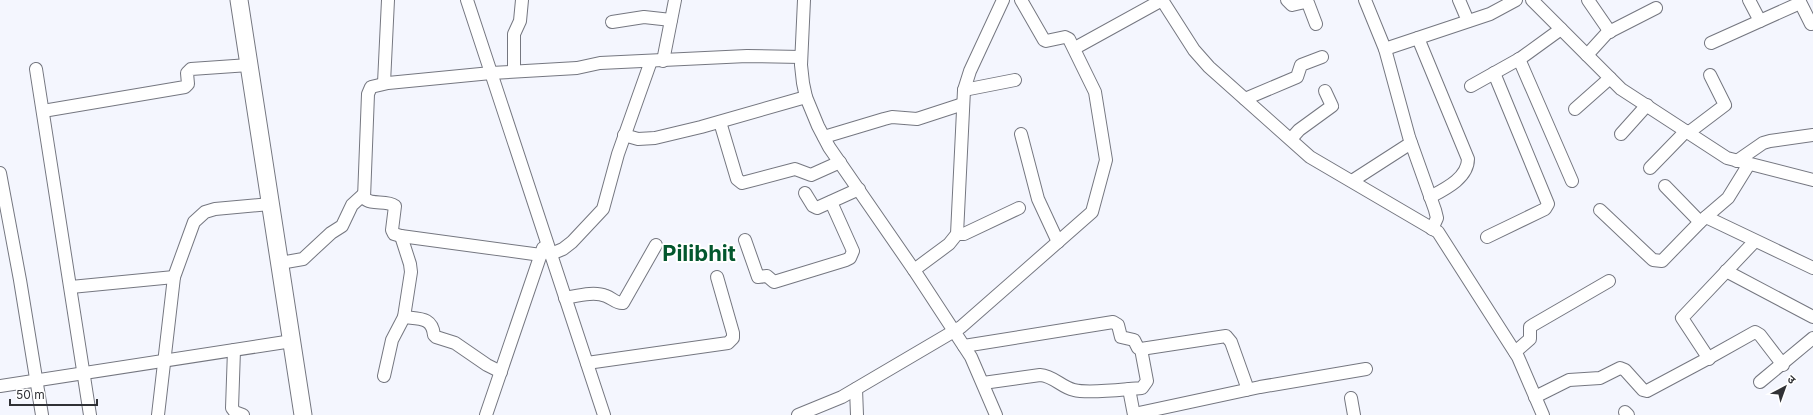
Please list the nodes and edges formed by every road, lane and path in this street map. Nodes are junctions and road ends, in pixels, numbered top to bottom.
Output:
1 (239, 0) edge
2 (388, 0) edge
3 (467, 0) edge
4 (522, 0) edge
5 (675, 0) edge
6 (804, 0) edge
7 (1003, 0) edge
8 (1021, 0) edge
9 (1162, 0) edge
10 (1287, 0) edge
11 (1365, 0) edge
12 (1459, 0) edge
13 (1516, 0) edge
14 (1532, 0) edge
15 (1588, 0) edge
16 (1749, 0) edge
17 (1800, 1) edge
18 (1656, 8) dead end
19 (671, 20) junction
20 (1468, 21) junction
21 (1760, 21) junction
22 (612, 22) dead end
23 (1316, 24) dead end
24 (1811, 24) dead end
25 (1561, 29) junction
26 (1610, 32) junction
27 (1418, 38) junction
28 (1711, 43) dead end
29 (1074, 48) junction
30 (1385, 49) junction
31 (1587, 55) junction
32 (802, 57) junction
33 (1322, 57) dead end
34 (1519, 59) junction
35 (651, 61) junction
36 (664, 61) junction
37 (249, 65) junction
38 (36, 68) dead end
39 (514, 71) junction
40 (491, 72) junction
41 (1494, 73) junction
42 (1710, 75) dead end
43 (1610, 78) junction
44 (1015, 80) dead end
45 (384, 83) junction
46 (1471, 86) dead end
47 (964, 90) junction
48 (1325, 91) dead end
49 (806, 98) junction
50 (1245, 99) junction
51 (963, 104) junction
52 (1647, 105) junction
53 (1575, 109) dead end
54 (43, 111) junction
55 (720, 122) junction
56 (1687, 132) junction
57 (1021, 134) dead end
58 (1620, 134) dead end
59 (624, 135) junction
60 (1813, 135) edge
61 (824, 137) junction
62 (1290, 139) junction
63 (1411, 143) junction
64 (840, 162) junction
65 (1743, 162) junction
66 (1650, 168) dead end
67 (0, 173) edge
68 (1813, 180) edge
69 (1572, 181) dead end
70 (1352, 182) junction
71 (1665, 186) dead end
72 (859, 189) junction
73 (805, 193) dead end
74 (364, 194) junction
75 (1430, 196) junction
76 (831, 202) junction
77 (270, 204) junction
78 (1019, 208) dead end
79 (1600, 210) dead end
80 (1703, 220) junction
81 (1432, 229) junction
82 (957, 234) junction
83 (401, 236) junction
84 (1487, 237) dead end
85 (745, 240) dead end
86 (1755, 241) junction
87 (1058, 242) junction
88 (656, 245) dead end
89 (546, 255) junction
90 (280, 263) junction
91 (1813, 268) edge
92 (914, 270) junction
93 (1726, 271) junction
94 (174, 277) junction
95 (717, 277) dead end
96 (1609, 281) dead end
97 (71, 287) junction
98 (565, 298) junction
99 (404, 317) junction
100 (1813, 317) edge
101 (954, 331) junction
102 (1813, 338) edge
103 (292, 341) junction
104 (964, 346) junction
105 (1141, 349) junction
106 (234, 350) junction
107 (1515, 352) junction
108 (1708, 359) junction
109 (165, 361) junction
110 (587, 363) junction
111 (1783, 365) junction
112 (1366, 369) dead end
113 (501, 372) junction
114 (84, 374) junction
115 (384, 376) dead end
116 (36, 381) junction
117 (1760, 382) dead end
118 (983, 383) junction
119 (0, 386) edge
120 (856, 389) junction
121 (1129, 389) junction
122 (1246, 390) junction
123 (1536, 397) junction
124 (1351, 398) dead end
125 (804, 414) edge
126 (1134, 414) edge
127 (42, 415) edge
128 (90, 415) edge
129 (158, 415) edge
130 (244, 415) edge
131 (303, 415) edge
132 (486, 415) edge
133 (604, 415) edge
134 (857, 415) edge
135 (996, 415) edge
136 (1354, 415) edge
137 (1543, 415) edge

1 - 37 main road
2 - 45 street
3 - 40 street
4 - 39 street
5 - 19 street
6 - 32 street
7 - 47 street
8 - 29 street
9 - 29 street
9 - 50 street
10 - 23 street
11 - 30 street
12 - 20 street
13 - 20 street
14 - 25 street
15 - 26 street
16 - 21 street
17 - 21 street
17 - 24 street
18 - 26 street
19 - 22 street
19 - 36 street
20 - 27 street
21 - 28 street
25 - 31 street
25 - 34 street
26 - 31 street
27 - 30 street
27 - 75 street
29 - 87 street
30 - 63 street
31 - 43 street
32 - 36 street
32 - 49 street
33 - 50 street
34 - 41 street
34 - 69 street
35 - 36 street
35 - 39 street
35 - 59 street
37 - 54 street
37 - 77 main road
38 - 54 street
39 - 40 street
40 - 45 street
40 - 89 street
41 - 46 street
41 - 84 street
42 - 56 street
43 - 52 street
43 - 53 street
44 - 47 street
45 - 74 street
47 - 51 street
48 - 62 street
49 - 55 street
49 - 61 street
50 - 62 street
51 - 61 street
51 - 82 street
52 - 56 street
52 - 58 street
54 - 97 street
55 - 59 street
55 - 64 street
56 - 65 street
56 - 66 street
57 - 87 street
59 - 89 street
60 - 65 street
61 - 64 street
62 - 70 street
63 - 70 street
63 - 75 street
64 - 72 street
65 - 68 street
65 - 80 street
67 - 116 street
70 - 81 street
71 - 80 street
72 - 76 street
72 - 92 street
73 - 76 street
74 - 83 street
74 - 90 street
75 - 81 street
76 - 85 street
77 - 90 main road
77 - 94 street
78 - 82 street
79 - 80 street
80 - 86 street
81 - 107 street
82 - 92 street
83 - 89 street
83 - 99 street
86 - 91 street
86 - 93 street
87 - 101 street
88 - 98 street
89 - 98 street
89 - 113 street
90 - 103 main road
92 - 101 street
93 - 100 street
93 - 108 street
94 - 97 street
94 - 109 street
95 - 110 street
96 - 107 street
97 - 114 street
98 - 110 street
99 - 113 street
99 - 115 street
101 - 104 street
101 - 120 street
102 - 111 street
103 - 106 street
103 - 131 main road
104 - 105 street
104 - 118 street
105 - 121 street
105 - 122 street
106 - 109 street
106 - 130 street
107 - 123 street
108 - 111 street
108 - 123 street
109 - 114 street
109 - 129 street
110 - 133 street
111 - 117 street
112 - 122 street
113 - 132 street
114 - 116 street
114 - 128 street
116 - 119 street
116 - 127 street
118 - 121 street
118 - 135 street
120 - 125 street
120 - 134 street
121 - 126 street
122 - 126 street
123 - 137 street
124 - 136 street

